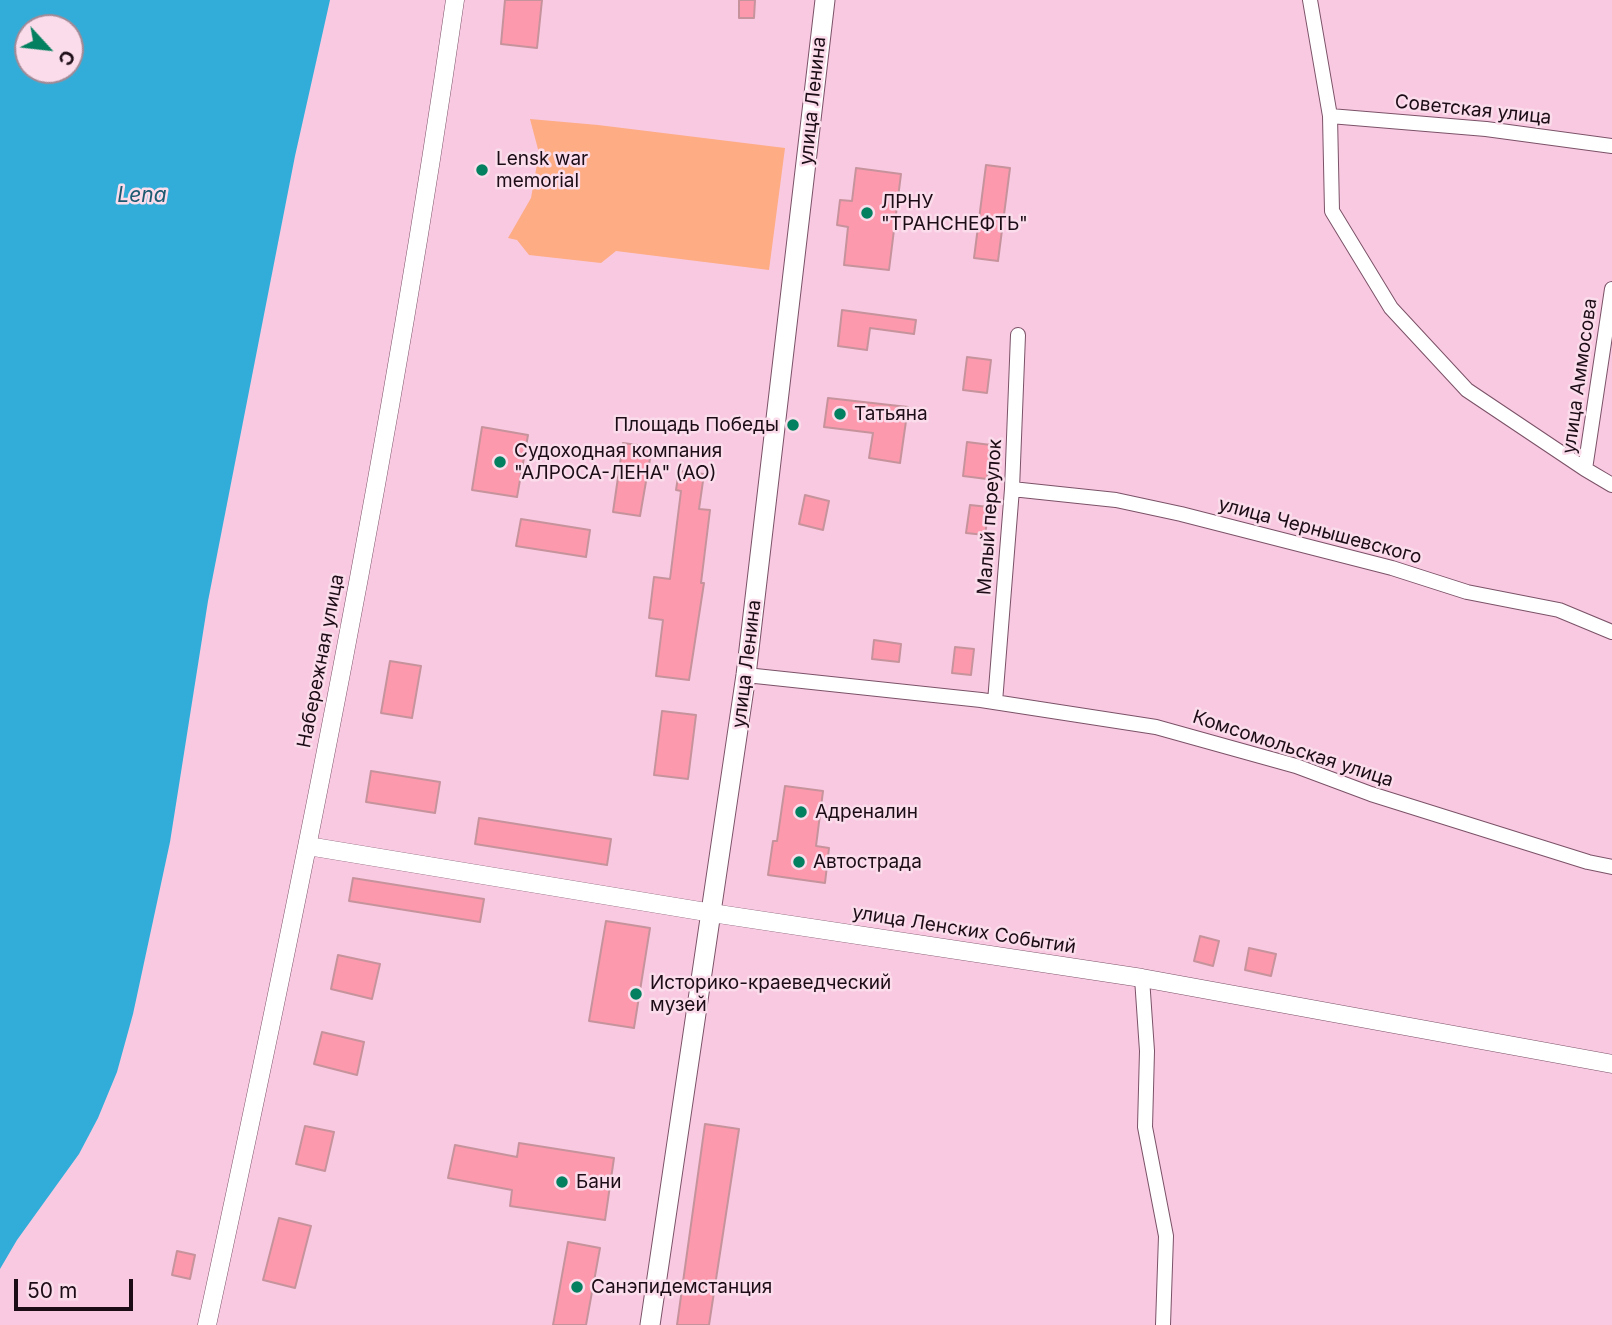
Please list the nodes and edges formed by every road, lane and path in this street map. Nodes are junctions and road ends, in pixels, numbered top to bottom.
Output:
1 (455, 0) edge
2 (825, 0) edge
3 (1310, 0) edge
4 (1330, 116) junction
5 (1612, 146) edge
6 (1612, 289) edge
7 (1610, 317) edge
8 (1018, 335) dead end
9 (1585, 469) junction
10 (1612, 485) edge
11 (1012, 489) junction
12 (1612, 632) edge
13 (746, 675) junction
14 (995, 702) junction
15 (308, 846) junction
16 (1612, 867) edge
17 (712, 913) junction
18 (1142, 978) junction
19 (1612, 1064) edge
20 (207, 1325) edge
21 (650, 1325) edge
22 (1163, 1325) edge

1 - 15 street, Набережная улица
2 - 13 main road, улица Ленина
3 - 4 street
4 - 5 street, Советская улица
4 - 9 street
6 - 7 street, улица Аммосова
7 - 9 street, улица Аммосова
8 - 11 street, Малый переулок
9 - 10 street
11 - 12 street, улица Чернышевского
11 - 14 street, Малый переулок
13 - 14 street, Комсомольская улица
13 - 17 main road, улица Ленина
14 - 16 street, Комсомольская улица
15 - 17 street, улица Ленских Событий
15 - 20 street, Набережная улица
17 - 18 street, улица Ленских Событий
17 - 21 main road, улица Ленина
18 - 19 street, улица Ленских Событий
18 - 22 street

